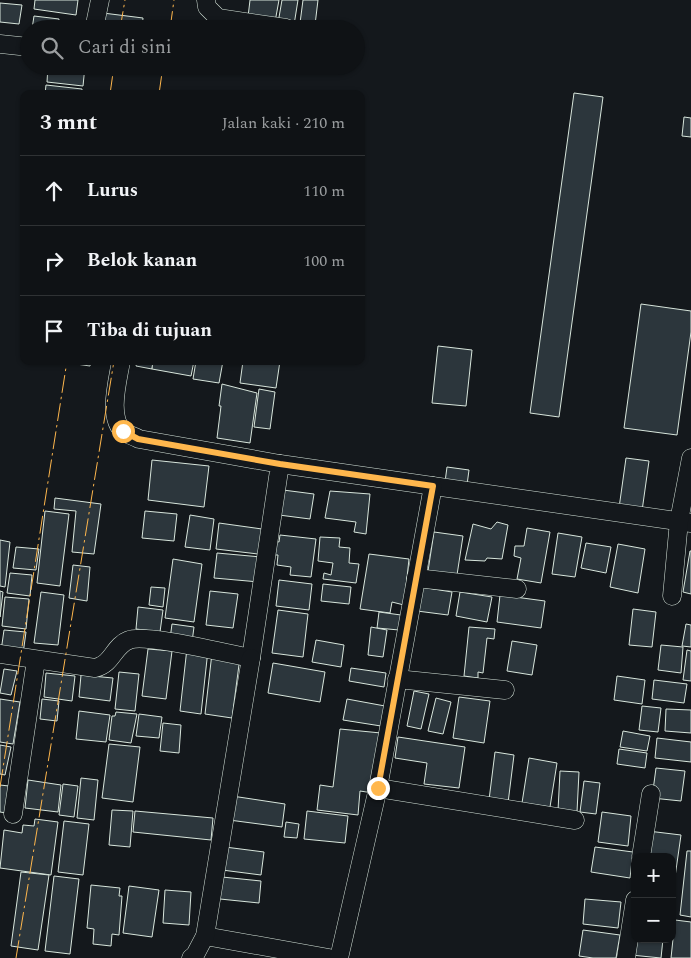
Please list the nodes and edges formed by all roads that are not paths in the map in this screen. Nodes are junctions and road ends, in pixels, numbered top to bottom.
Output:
1 (100, 0) edge
2 (206, 0) edge
3 (96, 20) edge
4 (232, 20) edge
5 (0, 44) edge
6 (20, 46) edge
7 (120, 365) edge
8 (691, 458) edge
9 (280, 464) junction
10 (433, 486) junction
11 (685, 522) edge
12 (416, 578) junction
13 (517, 589) dead end
14 (672, 596) dead end
15 (0, 654) edge
16 (251, 658) junction
17 (36, 660) junction
18 (397, 679) junction
19 (505, 690) dead end
20 (378, 788) junction
21 (651, 794) dead end
22 (13, 814) dead end
23 (575, 820) dead end
24 (642, 853) edge
25 (631, 926) edge
26 (205, 936) junction
27 (191, 958) edge
28 (329, 958) edge
29 (339, 958) edge
30 (626, 958) edge

1 - 3 street
2 - 4 street
5 - 6 street
7 - 9 street
8 - 11 street
9 - 10 street
9 - 16 street
10 - 11 street
10 - 12 street
11 - 14 street
12 - 13 street
12 - 18 street
15 - 17 street
16 - 17 street
16 - 26 street
17 - 22 street
18 - 19 street
18 - 20 street
20 - 23 street
20 - 29 street
21 - 24 street
25 - 30 street
26 - 27 street
26 - 28 street

